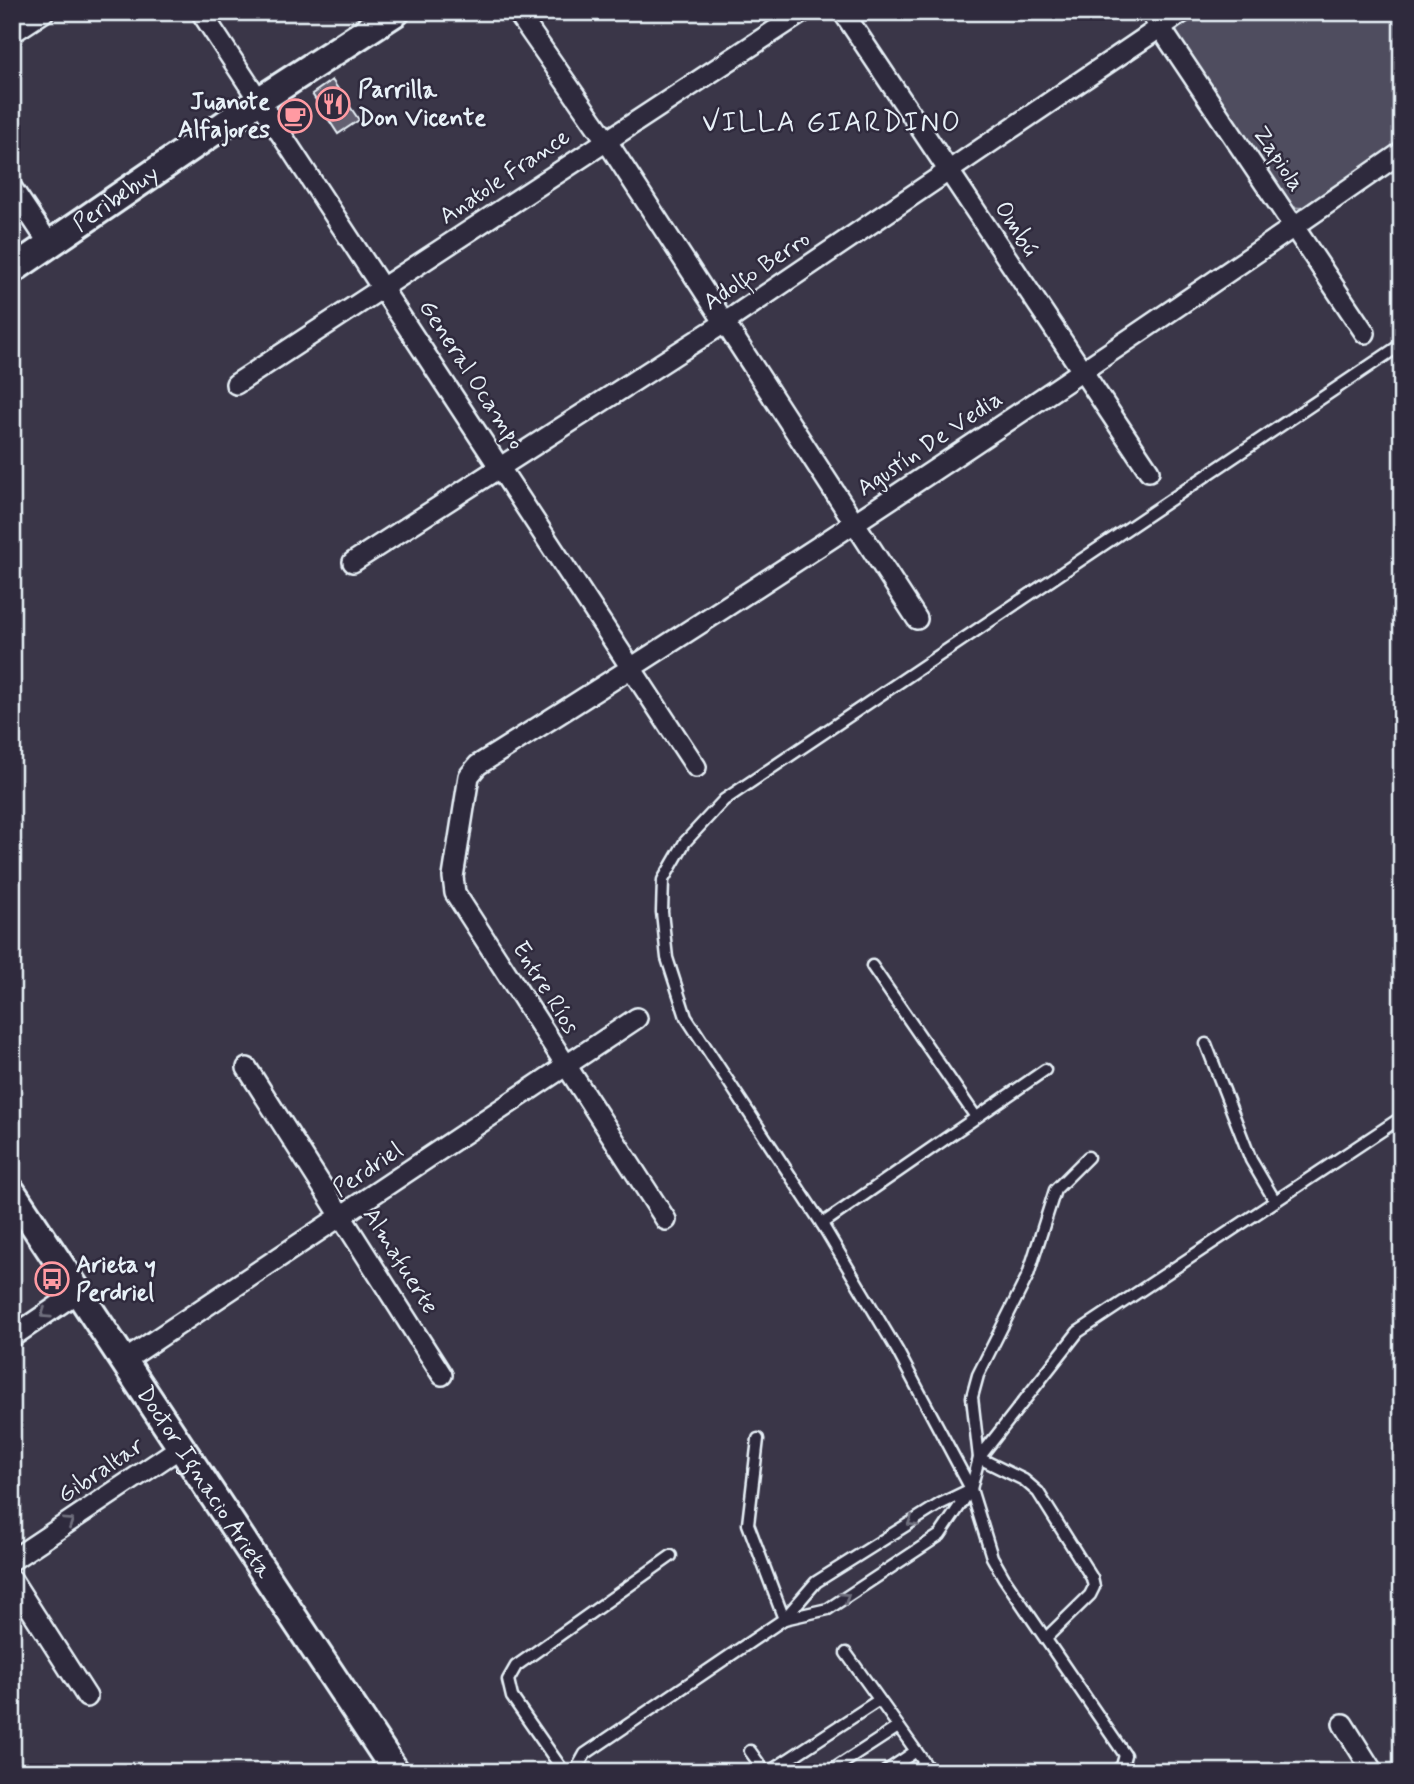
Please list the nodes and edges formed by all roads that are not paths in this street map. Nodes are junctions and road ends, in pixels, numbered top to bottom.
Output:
1 (44, 12) edge
2 (201, 12) edge
3 (396, 12) edge
4 (517, 12) edge
5 (803, 12) edge
6 (843, 12) edge
7 (1183, 12) edge
8 (1155, 20) edge
9 (12, 33) edge
10 (260, 100) junction
11 (606, 140) junction
12 (1402, 152) edge
13 (947, 170) junction
14 (12, 188) edge
15 (1294, 227) junction
16 (51, 245) junction
17 (12, 270) edge
18 (384, 287) junction
19 (724, 323) junction
20 (1366, 333) dead end
21 (1402, 344) edge
22 (1082, 373) junction
23 (236, 384) dead end
24 (502, 468) junction
25 (1149, 471) dead end
26 (854, 524) junction
27 (353, 562) dead end
28 (917, 619) dead end
29 (632, 669) junction
30 (478, 765) joint
31 (696, 767) dead end
32 (872, 966) dead end
33 (637, 1018) dead end
34 (1206, 1044) dead end
35 (566, 1067) junction
36 (247, 1068) dead end
37 (1045, 1070) dead end
38 (976, 1117) junction
39 (1402, 1117) edge
40 (1088, 1157) dead end
41 (12, 1192) edge
42 (1275, 1201) junction
43 (343, 1216) junction
44 (666, 1220) dead end
45 (822, 1224) junction
46 (78, 1292) junction
47 (12, 1336) edge
48 (124, 1361) junction
49 (442, 1374) dead end
50 (758, 1439) dead end
51 (181, 1447) junction
52 (979, 1458) junction
53 (971, 1489) junction
54 (671, 1556) dead end
55 (12, 1560) edge
56 (12, 1580) edge
57 (784, 1619) junction
58 (1046, 1638) junction
59 (846, 1653) dead end
60 (88, 1697) dead end
61 (879, 1700) junction
62 (1343, 1724) dead end
63 (898, 1727) junction
64 (750, 1751) dead end
65 (916, 1751) junction
66 (396, 1772) edge
67 (564, 1772) edge
68 (575, 1772) edge
69 (767, 1772) edge
70 (829, 1772) edge
71 (885, 1772) edge
72 (931, 1772) edge
73 (1114, 1772) edge
74 (1373, 1772) edge

1 - 9 street
2 - 10 street, General Ocampo
3 - 10 street, Peribebuy
4 - 11 street
5 - 11 street, Anatole France
6 - 13 street, Ombú
7 - 8 street, Adolfo Berro
8 - 13 street, Adolfo Berro
8 - 15 street, Zapiola
10 - 16 street, Peribebuy
10 - 18 street, General Ocampo
11 - 18 street, Anatole France
11 - 19 street
12 - 15 street, Agustín De Vedia
13 - 19 street, Adolfo Berro
13 - 22 street, Ombú
14 - 16 street
15 - 20 street, Zapiola
15 - 22 street, Agustín De Vedia
16 - 17 street, Peribebuy
18 - 23 street, Anatole France
18 - 24 street, General Ocampo
19 - 24 street, Adolfo Berro
19 - 26 street
21 - 45 lane
22 - 25 street, Ombú
22 - 26 street, Agustín De Vedia
24 - 27 street, Adolfo Berro
24 - 29 street, General Ocampo
26 - 28 street
26 - 29 street, Agustín De Vedia
29 - 30 street, Agustín De Vedia
29 - 31 street, General Ocampo
30 - 35 street, Entre Ríos
32 - 38 lane
33 - 35 street, Perdriel
34 - 42 lane
35 - 43 street, Perdriel
35 - 44 street, Entre Ríos
36 - 43 street, Almafuerte
37 - 38 lane
38 - 45 lane
39 - 42 lane
40 - 52 lane
41 - 46 street, Doctor Ignacio Arieta
42 - 52 lane
43 - 48 street, Perdriel
43 - 49 street, Almafuerte
45 - 53 lane
46 -> 47 street
46 - 48 street, Doctor Ignacio Arieta
48 - 51 street, Doctor Ignacio Arieta
50 - 57 lane
55 -> 51 street, Gibraltar
51 - 66 street, Doctor Ignacio Arieta
52 - 53 lane
52 - 58 lane
53 -> 57 lane
57 -> 53 lane
53 - 58 lane
54 - 67 lane
56 - 60 street
57 - 68 lane
58 - 73 lane
59 - 61 lane
61 - 63 lane
61 - 69 lane
62 - 74 street
63 - 65 lane
63 - 70 lane
64 - 69 lane
65 - 71 lane
65 - 72 lane

